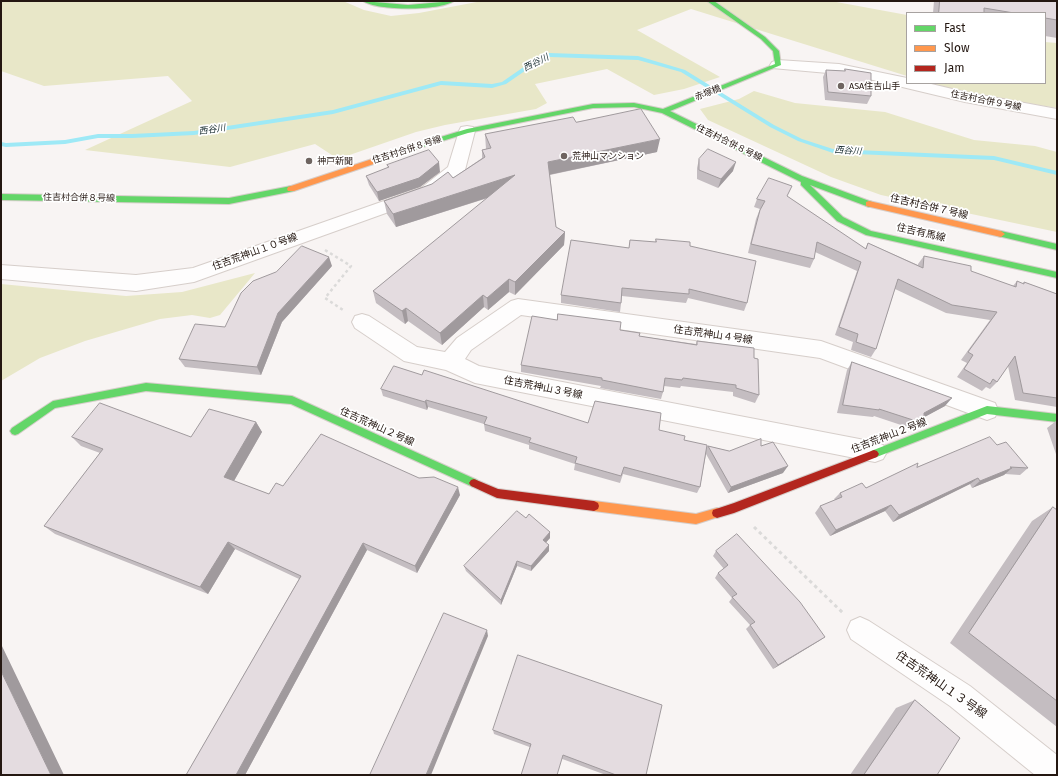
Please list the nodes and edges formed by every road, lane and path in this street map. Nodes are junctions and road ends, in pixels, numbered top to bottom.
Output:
1 (366, 1) edge
2 (451, 1) edge
3 (710, 1) edge
4 (778, 64) junction
5 (906, 83) edge
6 (729, 84) joint
7 (911, 84) edge
8 (664, 111) junction
9 (1057, 114) edge
10 (466, 131) junction
11 (799, 178) junction
12 (1, 197) edge
13 (301, 236) junction
14 (1057, 247) edge
15 (1, 272) edge
16 (1057, 275) edge
17 (362, 322) joint
18 (450, 362) junction
19 (987, 410) junction
20 (1057, 418) edge
21 (15, 432) dead end
22 (875, 452) junction
23 (734, 508) junction
24 (860, 630) joint
25 (1057, 774) edge

1 - 2 street
3 - 4 street
4 - 5 street, 住吉村合併９号線
4 - 6 street, 住吉村合併９号線
6 - 8 street, 赤塚橋
7 - 9 street, 住吉村合併９号線
8 - 10 street, 住吉村合併８号線
8 - 11 street, 住吉村合併８号線
10 - 12 street, 住吉村合併８号線
10 - 13 street, 住吉荒神山１０号線
11 - 14 street, 住吉村合併７号線
11 - 16 street, 住吉有馬線
13 - 15 street, 住吉荒神山１０号線
13 - 17 path
17 - 18 street, 住吉荒神山３号線
18 - 19 street, 住吉荒神山４号線
18 - 22 street, 住吉荒神山３号線
19 - 20 street, 住吉荒神山２号線
19 - 22 street, 住吉荒神山２号線
21 - 23 street, 住吉荒神山２号線
22 - 23 street, 住吉荒神山２号線
23 - 24 path
24 - 25 street, 住吉荒神山１３号線

